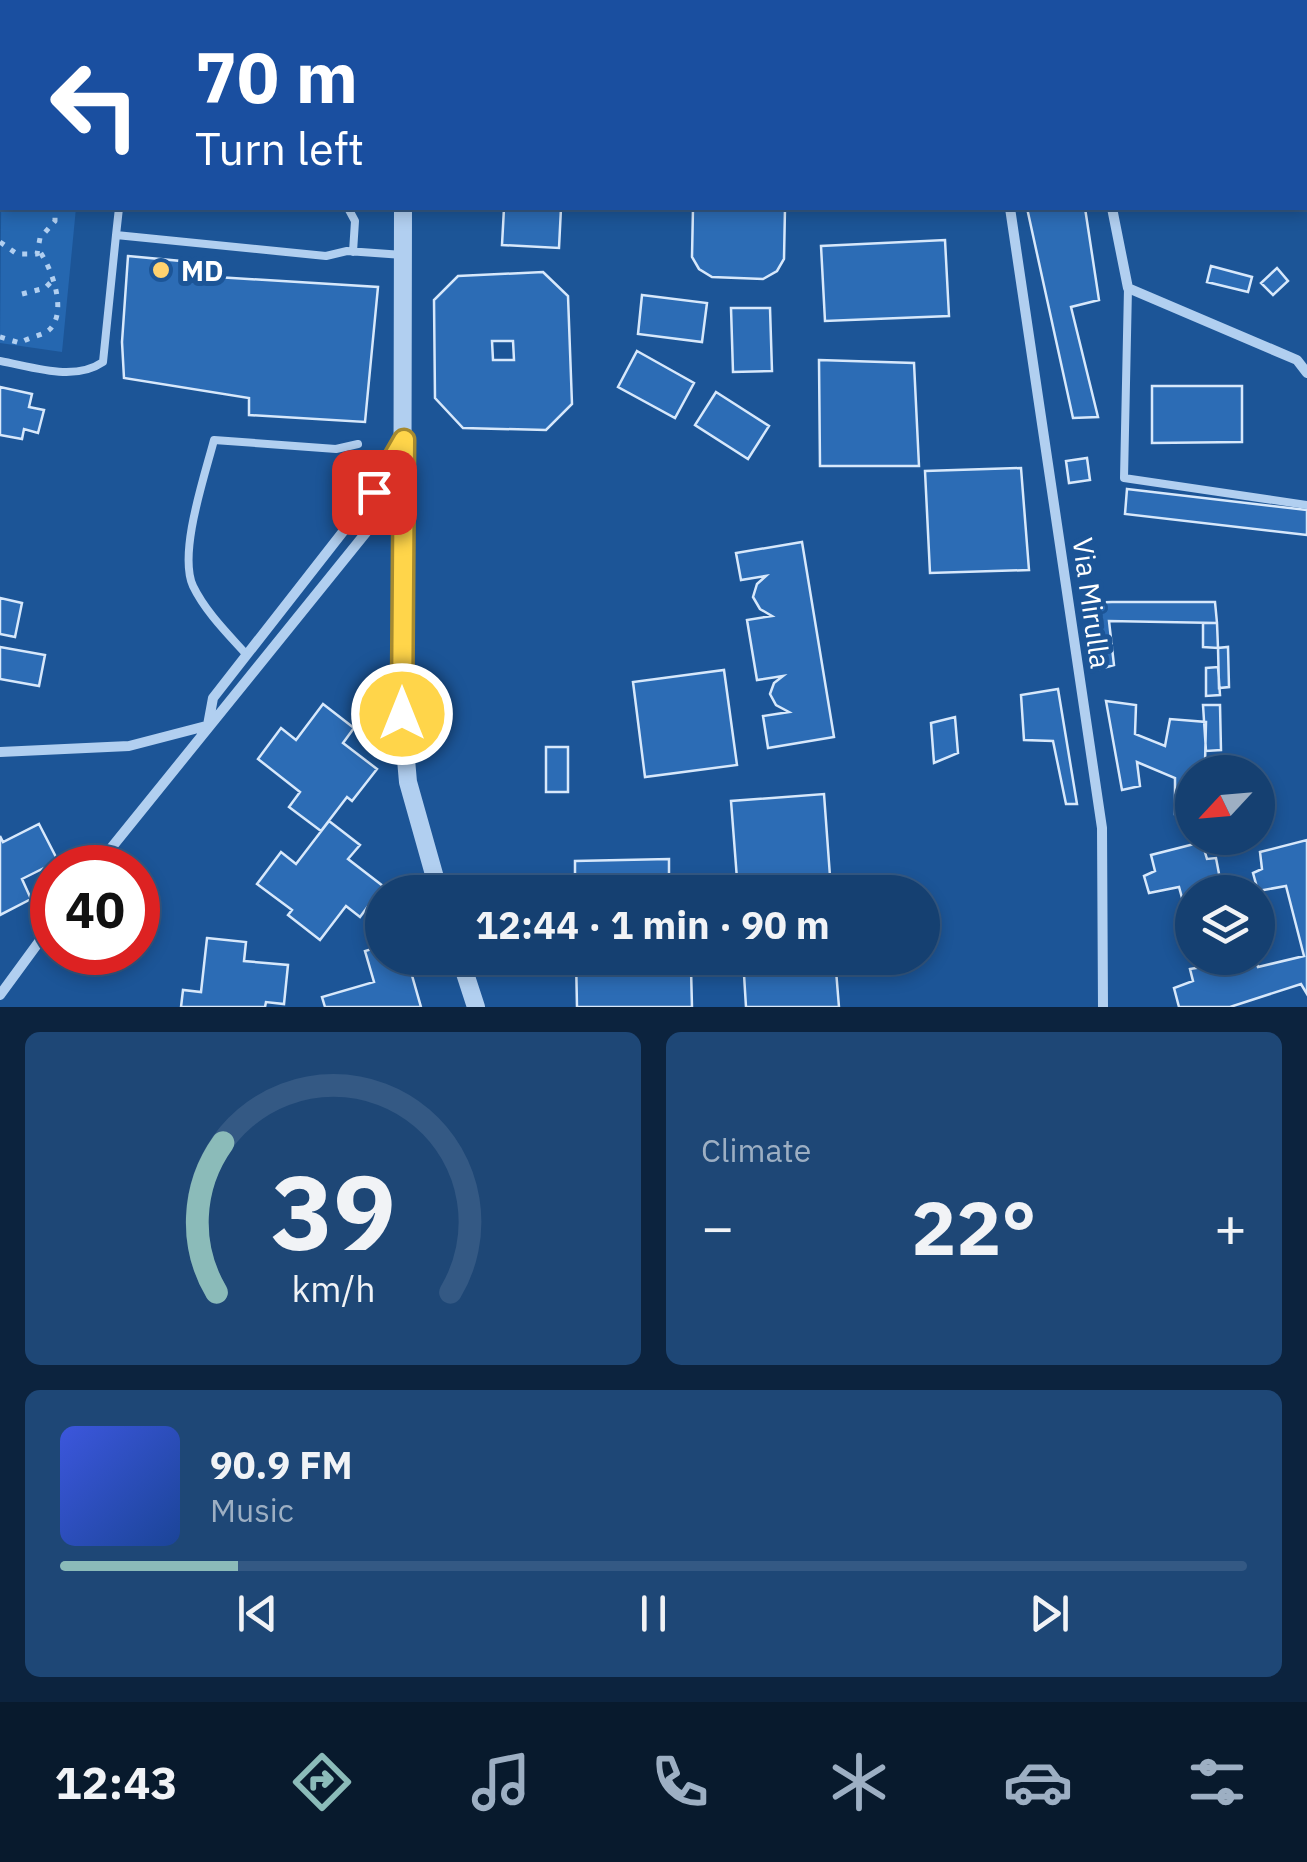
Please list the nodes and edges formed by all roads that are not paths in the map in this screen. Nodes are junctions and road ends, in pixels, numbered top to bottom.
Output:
1 (119, 210) edge
2 (349, 210) edge
3 (403, 210) edge
4 (1011, 210) edge
5 (1112, 210) edge
6 (116, 235) junction
7 (354, 252) junction
8 (403, 255) junction
9 (1128, 288) junction
10 (0, 361) edge
11 (1307, 373) edge
12 (404, 440) junction
13 (358, 444) dead end
14 (403, 488) junction
15 (1307, 505) edge
16 (246, 654) junction
17 (208, 726) junction
18 (0, 752) edge
19 (112, 845) edge
20 (434, 875) edge
21 (30, 954) edge
22 (466, 975) edge
23 (0, 995) edge
24 (476, 1007) edge
25 (1103, 1007) edge

1 - 6 lane
2 - 7 lane
3 - 8 street
4 - 25 street, Via Mirulla
5 - 9 street
6 - 7 lane
6 - 10 lane
7 - 8 lane
8 - 12 street
9 - 11 street
9 - 15 lane
12 - 14 street
12 - 16 street
13 - 16 lane
14 - 17 street
14 - 20 street
16 - 17 street
17 - 18 street
17 - 19 street
21 - 23 street
22 - 24 street

